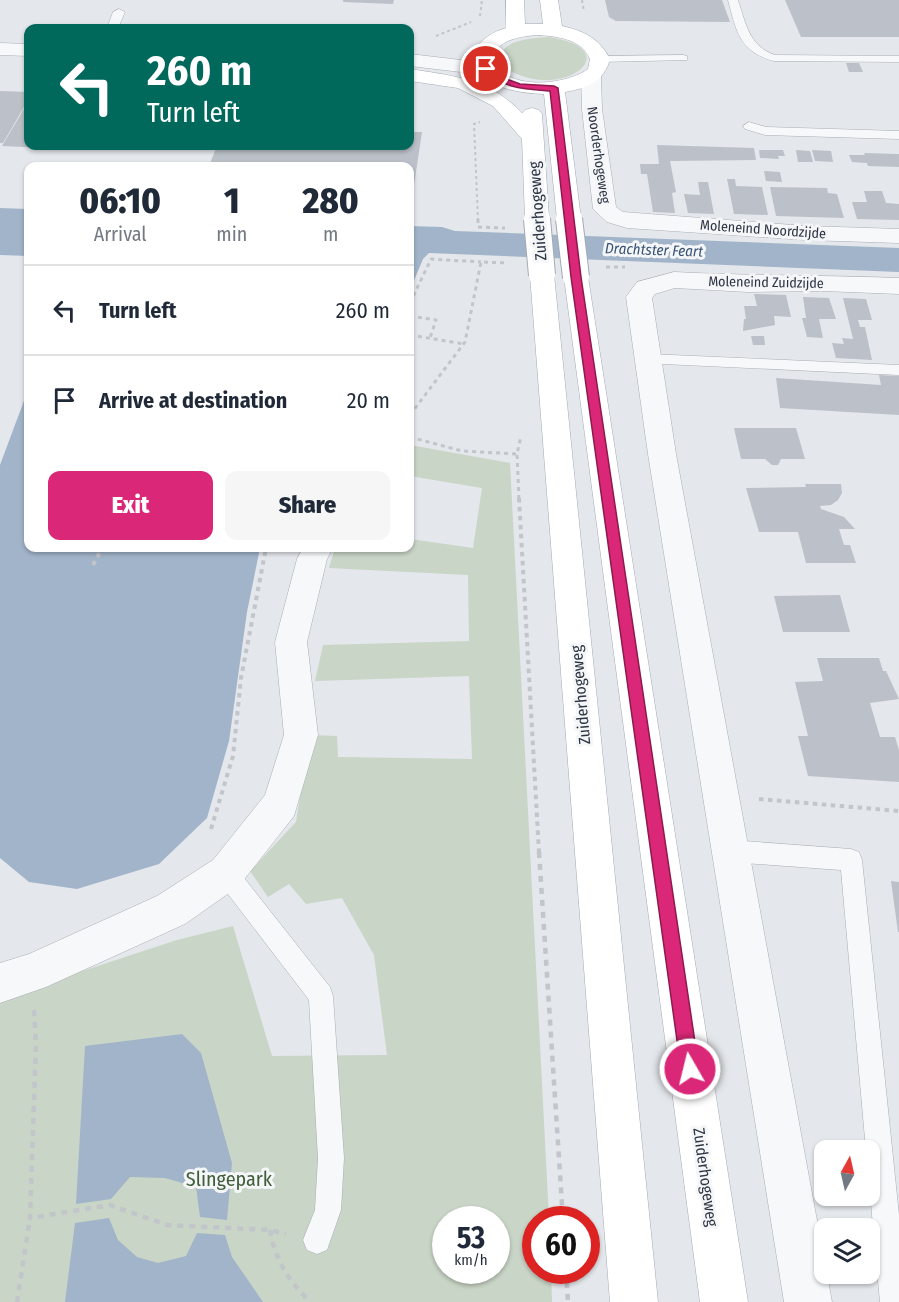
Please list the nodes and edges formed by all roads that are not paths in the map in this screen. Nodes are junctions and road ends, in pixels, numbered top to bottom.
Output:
1 (515, 0) edge
2 (549, 0) edge
3 (733, 0) edge
4 (119, 12) dead end
5 (114, 24) edge
6 (553, 30) junction
7 (516, 31) junction
8 (485, 47) junction
9 (0, 49) edge
10 (24, 50) edge
11 (683, 58) dead end
12 (899, 58) edge
13 (418, 60) edge
14 (595, 67) junction
15 (486, 69) junction
16 (414, 75) edge
17 (543, 88) junction
18 (749, 126) dead end
19 (899, 135) edge
20 (532, 137) junction
21 (627, 221) joint
22 (899, 236) edge
23 (559, 276) junction
24 (899, 286) edge
25 (648, 359) junction
26 (899, 370) edge
27 (316, 552) edge
28 (730, 851) junction
29 (216, 879) junction
30 (16, 978) edge
31 (317, 1240) road end
32 (634, 1302) edge
33 (724, 1302) edge
34 (808, 1302) edge
35 (894, 1302) edge

1 - 7 main road
2 - 6 main road
3 - 12 lane
4 - 5 lane
6 - 7 main road
6 - 14 main road
7 - 8 main road
8 - 13 street
8 - 15 main road
9 - 10 street
11 - 14 lane
13 - 15 street
14 - 17 main road
14 - 21 street, Noorderhogeweg
15 - 17 main road
16 - 20 main road
17 - 20 main road, Zuiderhogeweg
17 - 23 main road, Zuiderhogeweg, bridge
18 - 19 lane
20 - 23 main road, Zuiderhogeweg, bridge
21 - 22 street, Moleneind Noordzijde
23 - 32 main road, Zuiderhogeweg
23 - 33 main road, Zuiderhogeweg
24 - 25 street, Moleneind Zuidzijde
25 - 26 lane
25 - 28 street
27 - 29 street
28 - 34 street
28 - 35 lane
29 - 30 street
29 - 31 lane

